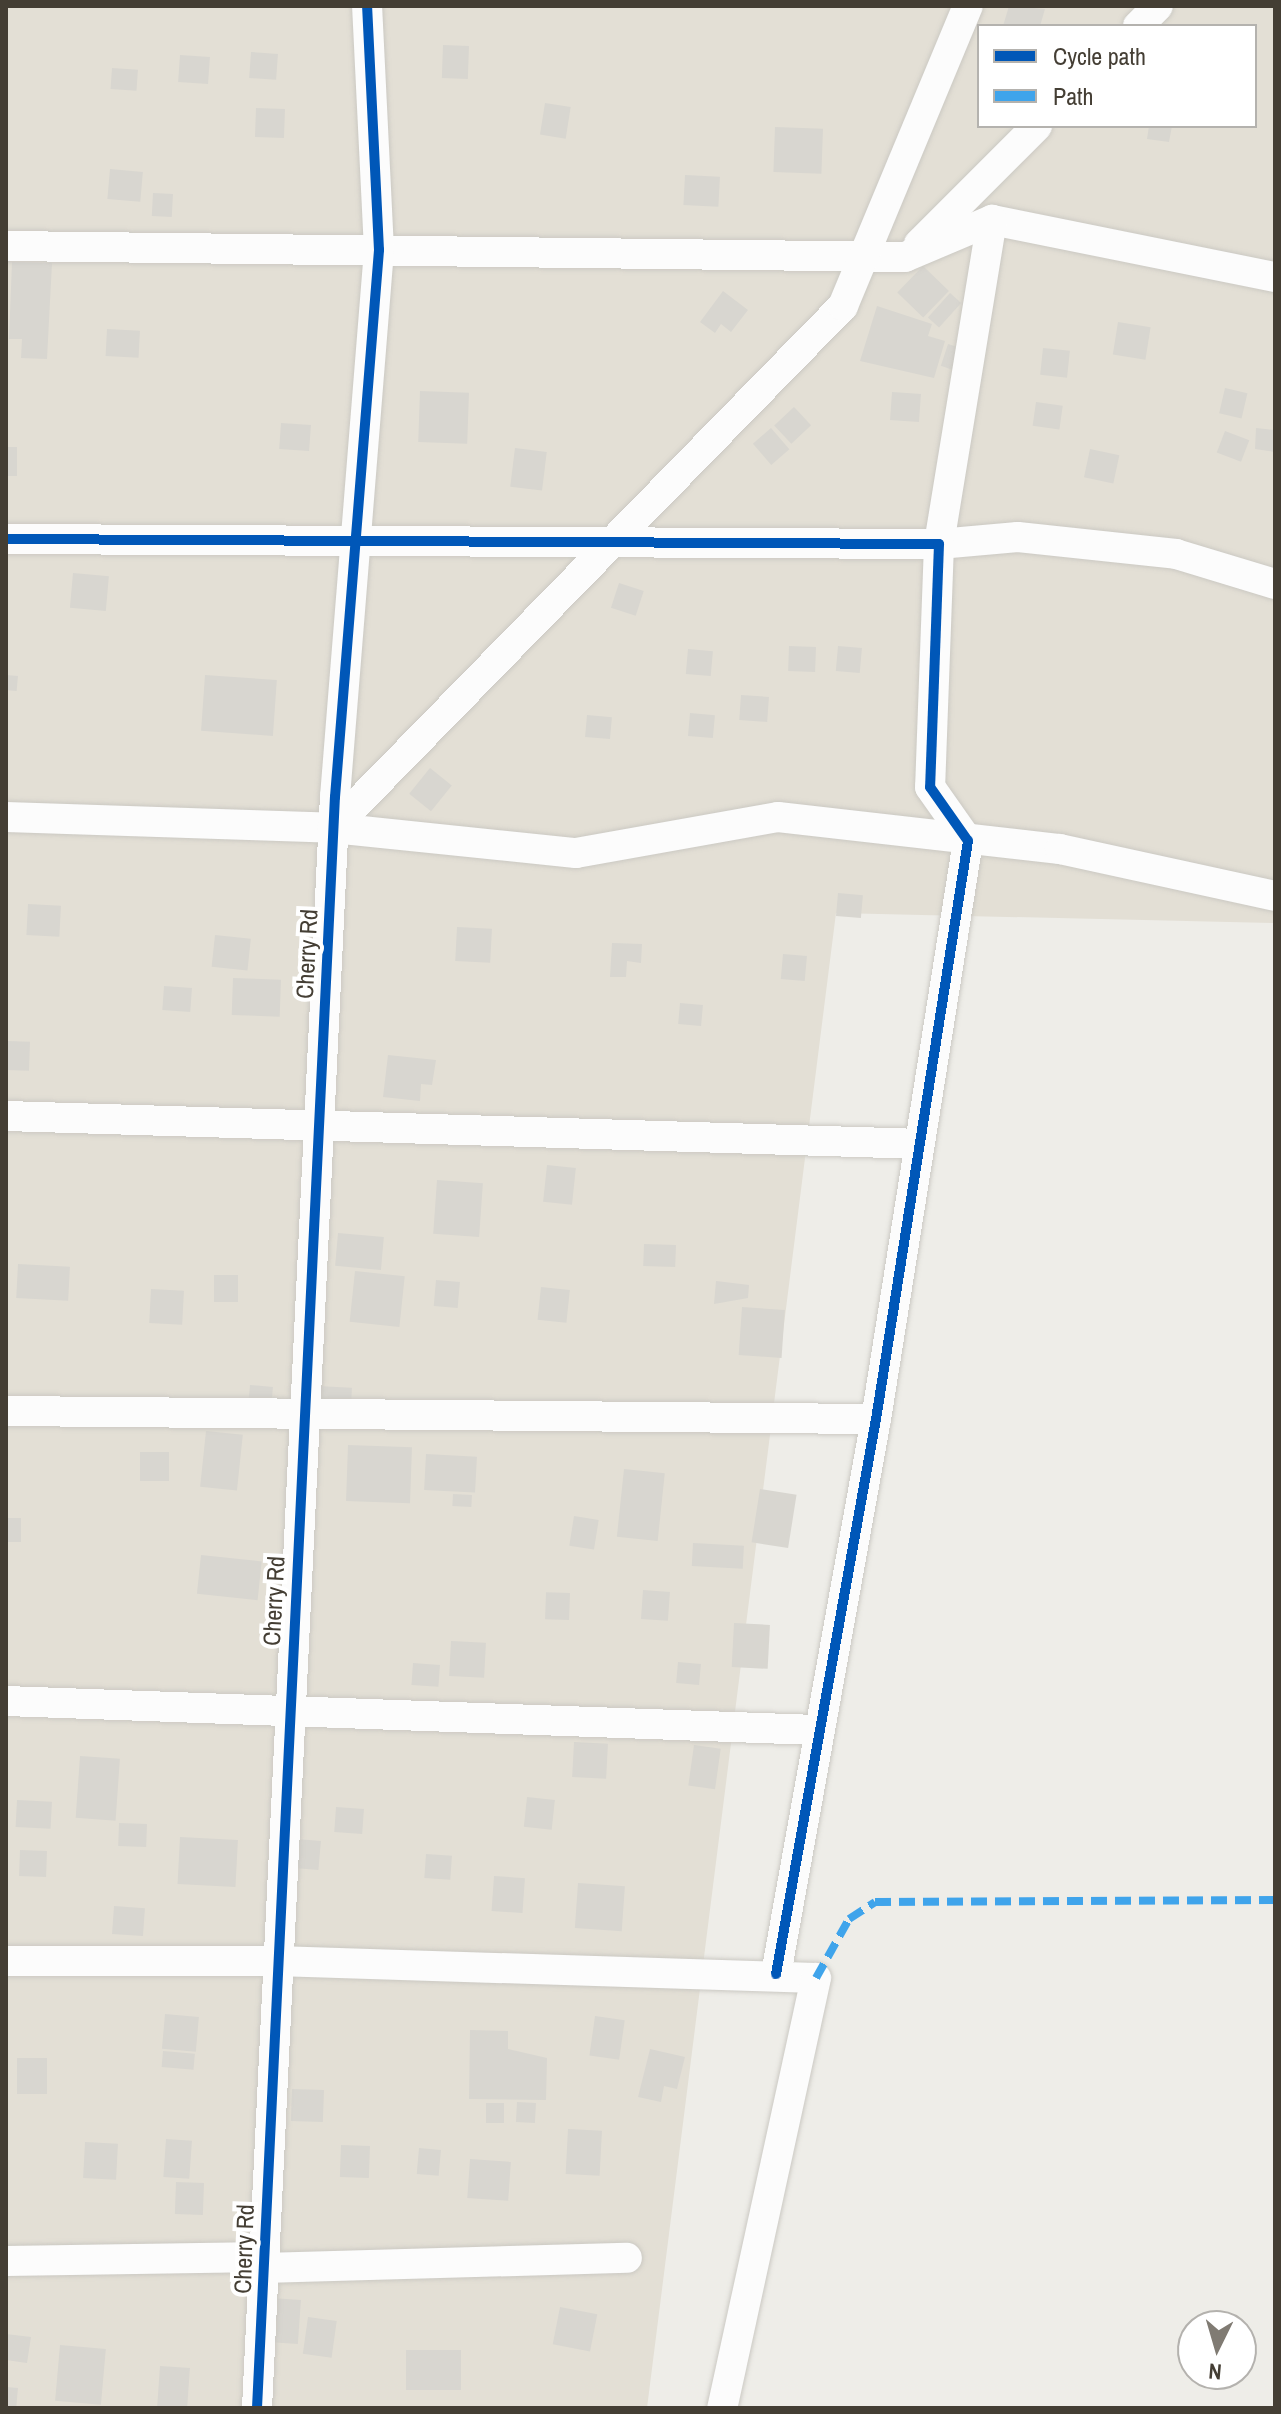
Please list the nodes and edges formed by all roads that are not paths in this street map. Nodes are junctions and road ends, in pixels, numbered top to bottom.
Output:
1 (367, 6) edge
2 (968, 6) edge
3 (1158, 6) edge
4 (1140, 24) edge
5 (1035, 128) edge
6 (992, 220) junction
7 (6, 246) edge
8 (379, 250) junction
9 (865, 257) junction
10 (905, 257) junction
11 (1275, 277) edge
12 (843, 306) junction
13 (6, 539) edge
14 (613, 544) junction
15 (939, 544) junction
16 (351, 545) junction
17 (1275, 584) edge
18 (6, 817) edge
19 (333, 828) junction
20 (968, 841) junction
21 (1275, 896) edge
22 (6, 1116) edge
23 (318, 1129) junction
24 (920, 1144) junction
25 (6, 1411) edge
26 (303, 1416) junction
27 (876, 1419) junction
28 (6, 1701) edge
29 (289, 1707) junction
30 (816, 1730) junction
31 (6, 1961) edge
32 (276, 1961) junction
33 (776, 1974) junction
34 (627, 2258) dead end
35 (6, 2261) edge
36 (263, 2263) junction
37 (257, 2408) edge
38 (722, 2408) edge

1 - 8 street, Cherry Rd
2 - 9 street
3 - 4 street
5 - 10 street
6 - 10 street
6 - 11 street
6 - 15 street
7 - 8 street
8 - 9 street
8 - 16 street, Cherry Rd
9 - 10 street
9 - 12 street
10 - 12 street
12 - 14 street
13 - 16 street
14 - 15 street
14 - 16 street
14 - 19 street
15 - 17 street
15 - 20 street
16 - 19 street, Cherry Rd
18 - 19 street
19 - 20 street
19 - 23 street, Cherry Rd
20 - 21 street
20 - 24 street
22 - 23 street
23 - 24 street
23 - 26 street, Cherry Rd
24 - 27 street
25 - 26 street
26 - 27 street
26 - 29 street, Cherry Rd
27 - 30 street
28 - 29 street
29 - 30 street
29 - 32 street, Cherry Rd
30 - 33 street
31 - 32 street
32 - 33 street
32 - 36 street, Cherry Rd
33 - 38 street
34 - 36 street
35 - 36 street
36 - 37 street, Cherry Rd

